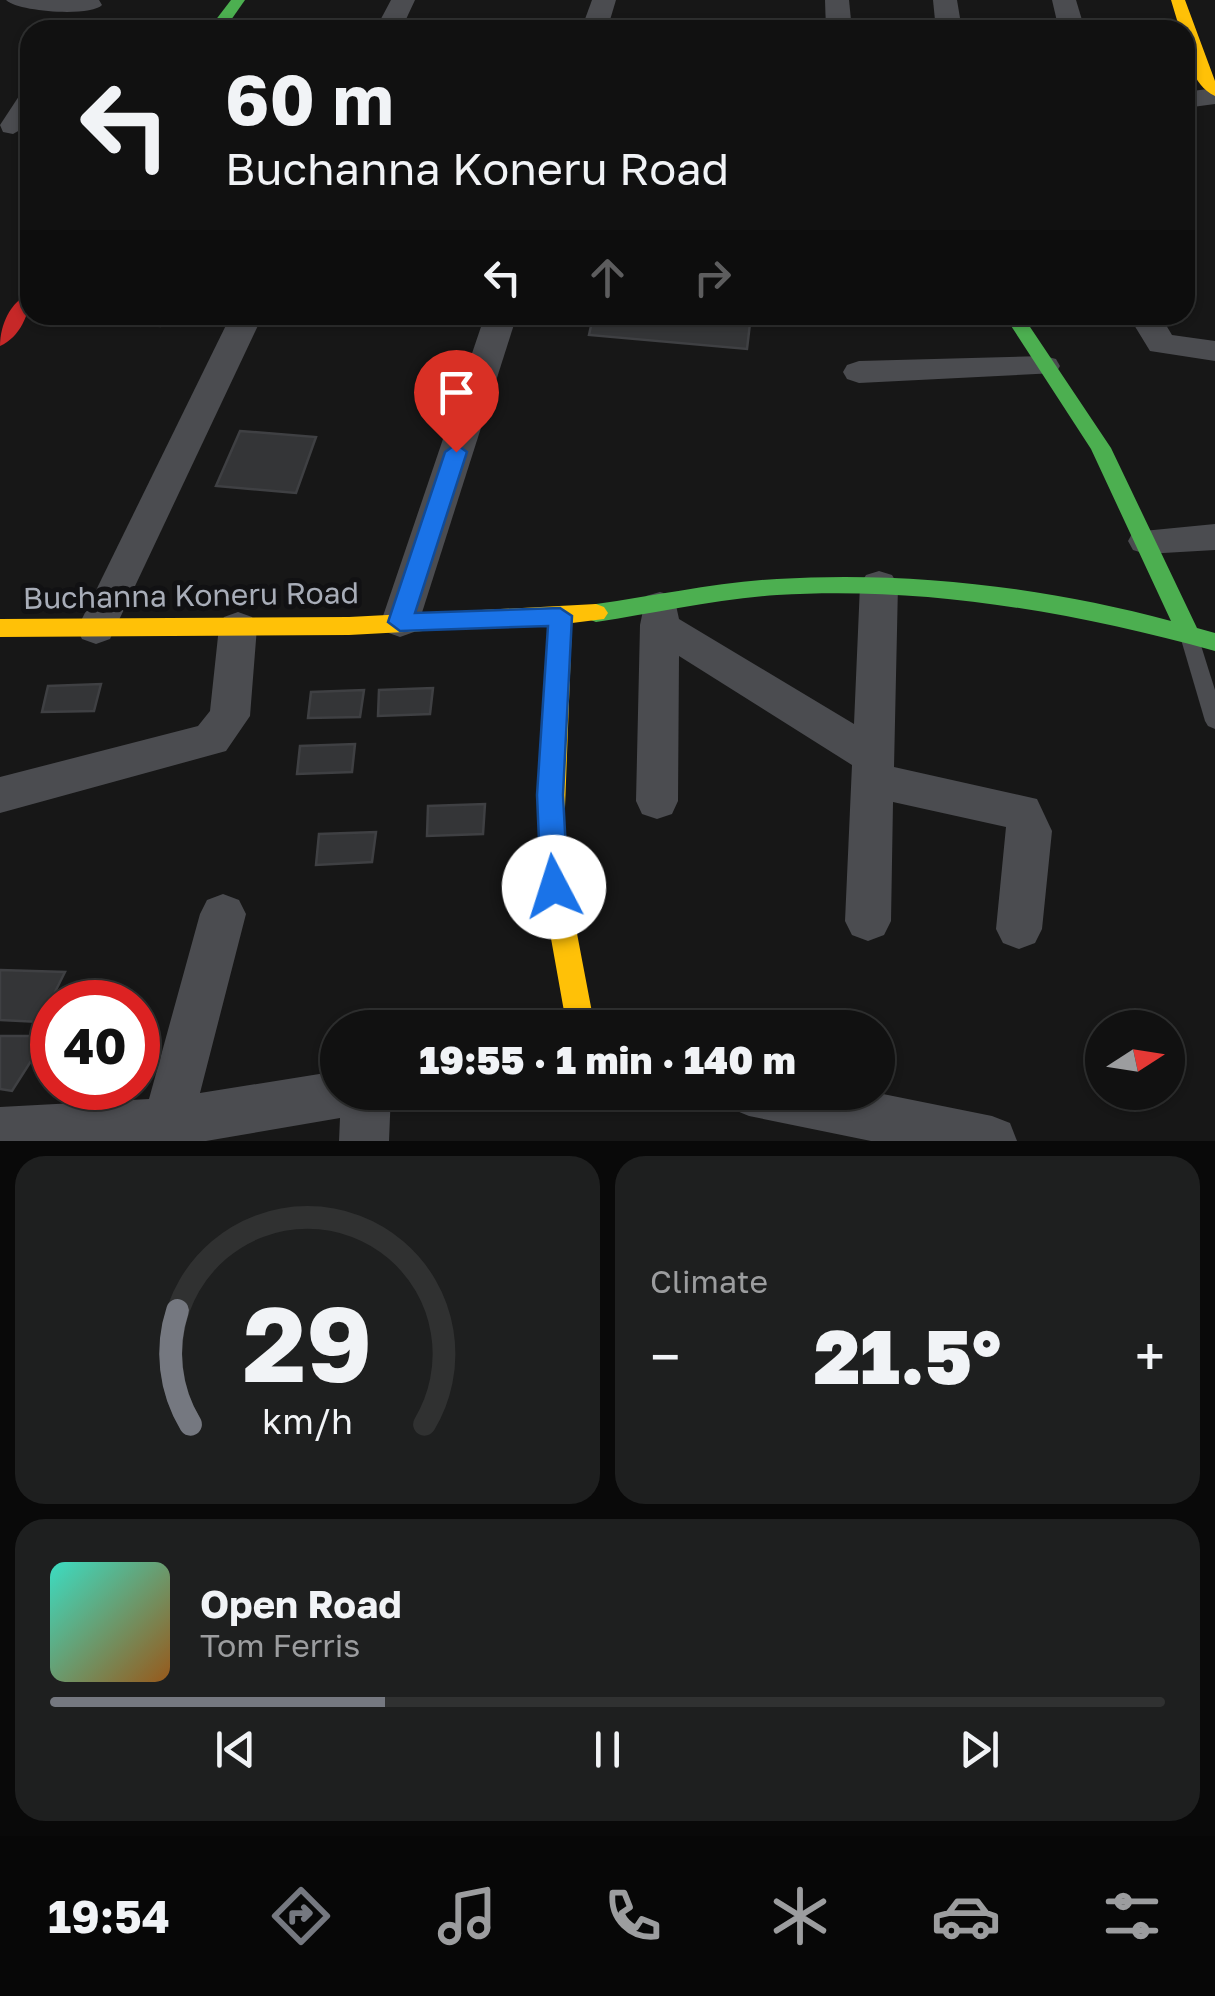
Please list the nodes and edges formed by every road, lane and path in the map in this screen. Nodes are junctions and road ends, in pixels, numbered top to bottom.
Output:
1 (18, 0) edge
2 (26, 0) edge
3 (92, 2) edge
4 (1195, 37) edge
5 (1206, 61) edge
6 (1215, 93) edge
7 (20, 310) edge
8 (243, 325) edge
9 (498, 325) edge
10 (1018, 325) edge
11 (1150, 325) edge
12 (4, 330) edge
13 (1215, 351) edge
14 (1044, 366) junction
15 (859, 372) dead end
16 (1215, 538) edge
17 (1146, 540) junction
18 (879, 585) junction
19 (659, 615) junction
20 (560, 616) junction
21 (400, 622) junction
22 (238, 627) junction
23 (0, 628) edge
24 (96, 629) junction
25 (1188, 633) junction
26 (1215, 642) edge
27 (1215, 721) edge
28 (873, 768) junction
29 (0, 795) edge
30 (657, 801) dead end
31 (222, 914) dead end
32 (868, 921) dead end
33 (1019, 928) dead end
34 (578, 1010) edge
35 (320, 1098) edge
36 (365, 1110) edge
37 (838, 1110) edge
38 (167, 1123) junction
39 (0, 1132) edge
40 (364, 1141) edge
41 (992, 1141) edge

1 - 2 street
2 - 3 street
4 - 5 street
5 - 6 street
7 - 12 street
8 - 24 street
9 - 21 street
10 - 14 street
11 - 13 street
14 - 15 street
14 - 17 street
16 - 17 street
17 - 25 street
18 - 19 street, Buchanna Koneru Road
18 - 25 street, Buchanna Koneru Road
18 - 28 street
19 - 20 street, Buchanna Koneru Road
19 - 28 street
19 - 30 street
20 - 21 street, Buchanna Koneru Road
20 - 34 street
21 - 22 street, Buchanna Koneru Road
22 - 24 street, Buchanna Koneru Road
22 - 29 street
23 - 24 street, Buchanna Koneru Road
25 - 26 street, Buchanna Koneru Road
25 - 27 lane
28 - 32 street
28 - 33 street
31 - 38 street
35 - 38 street
36 - 40 street
37 - 41 street
38 - 39 street

